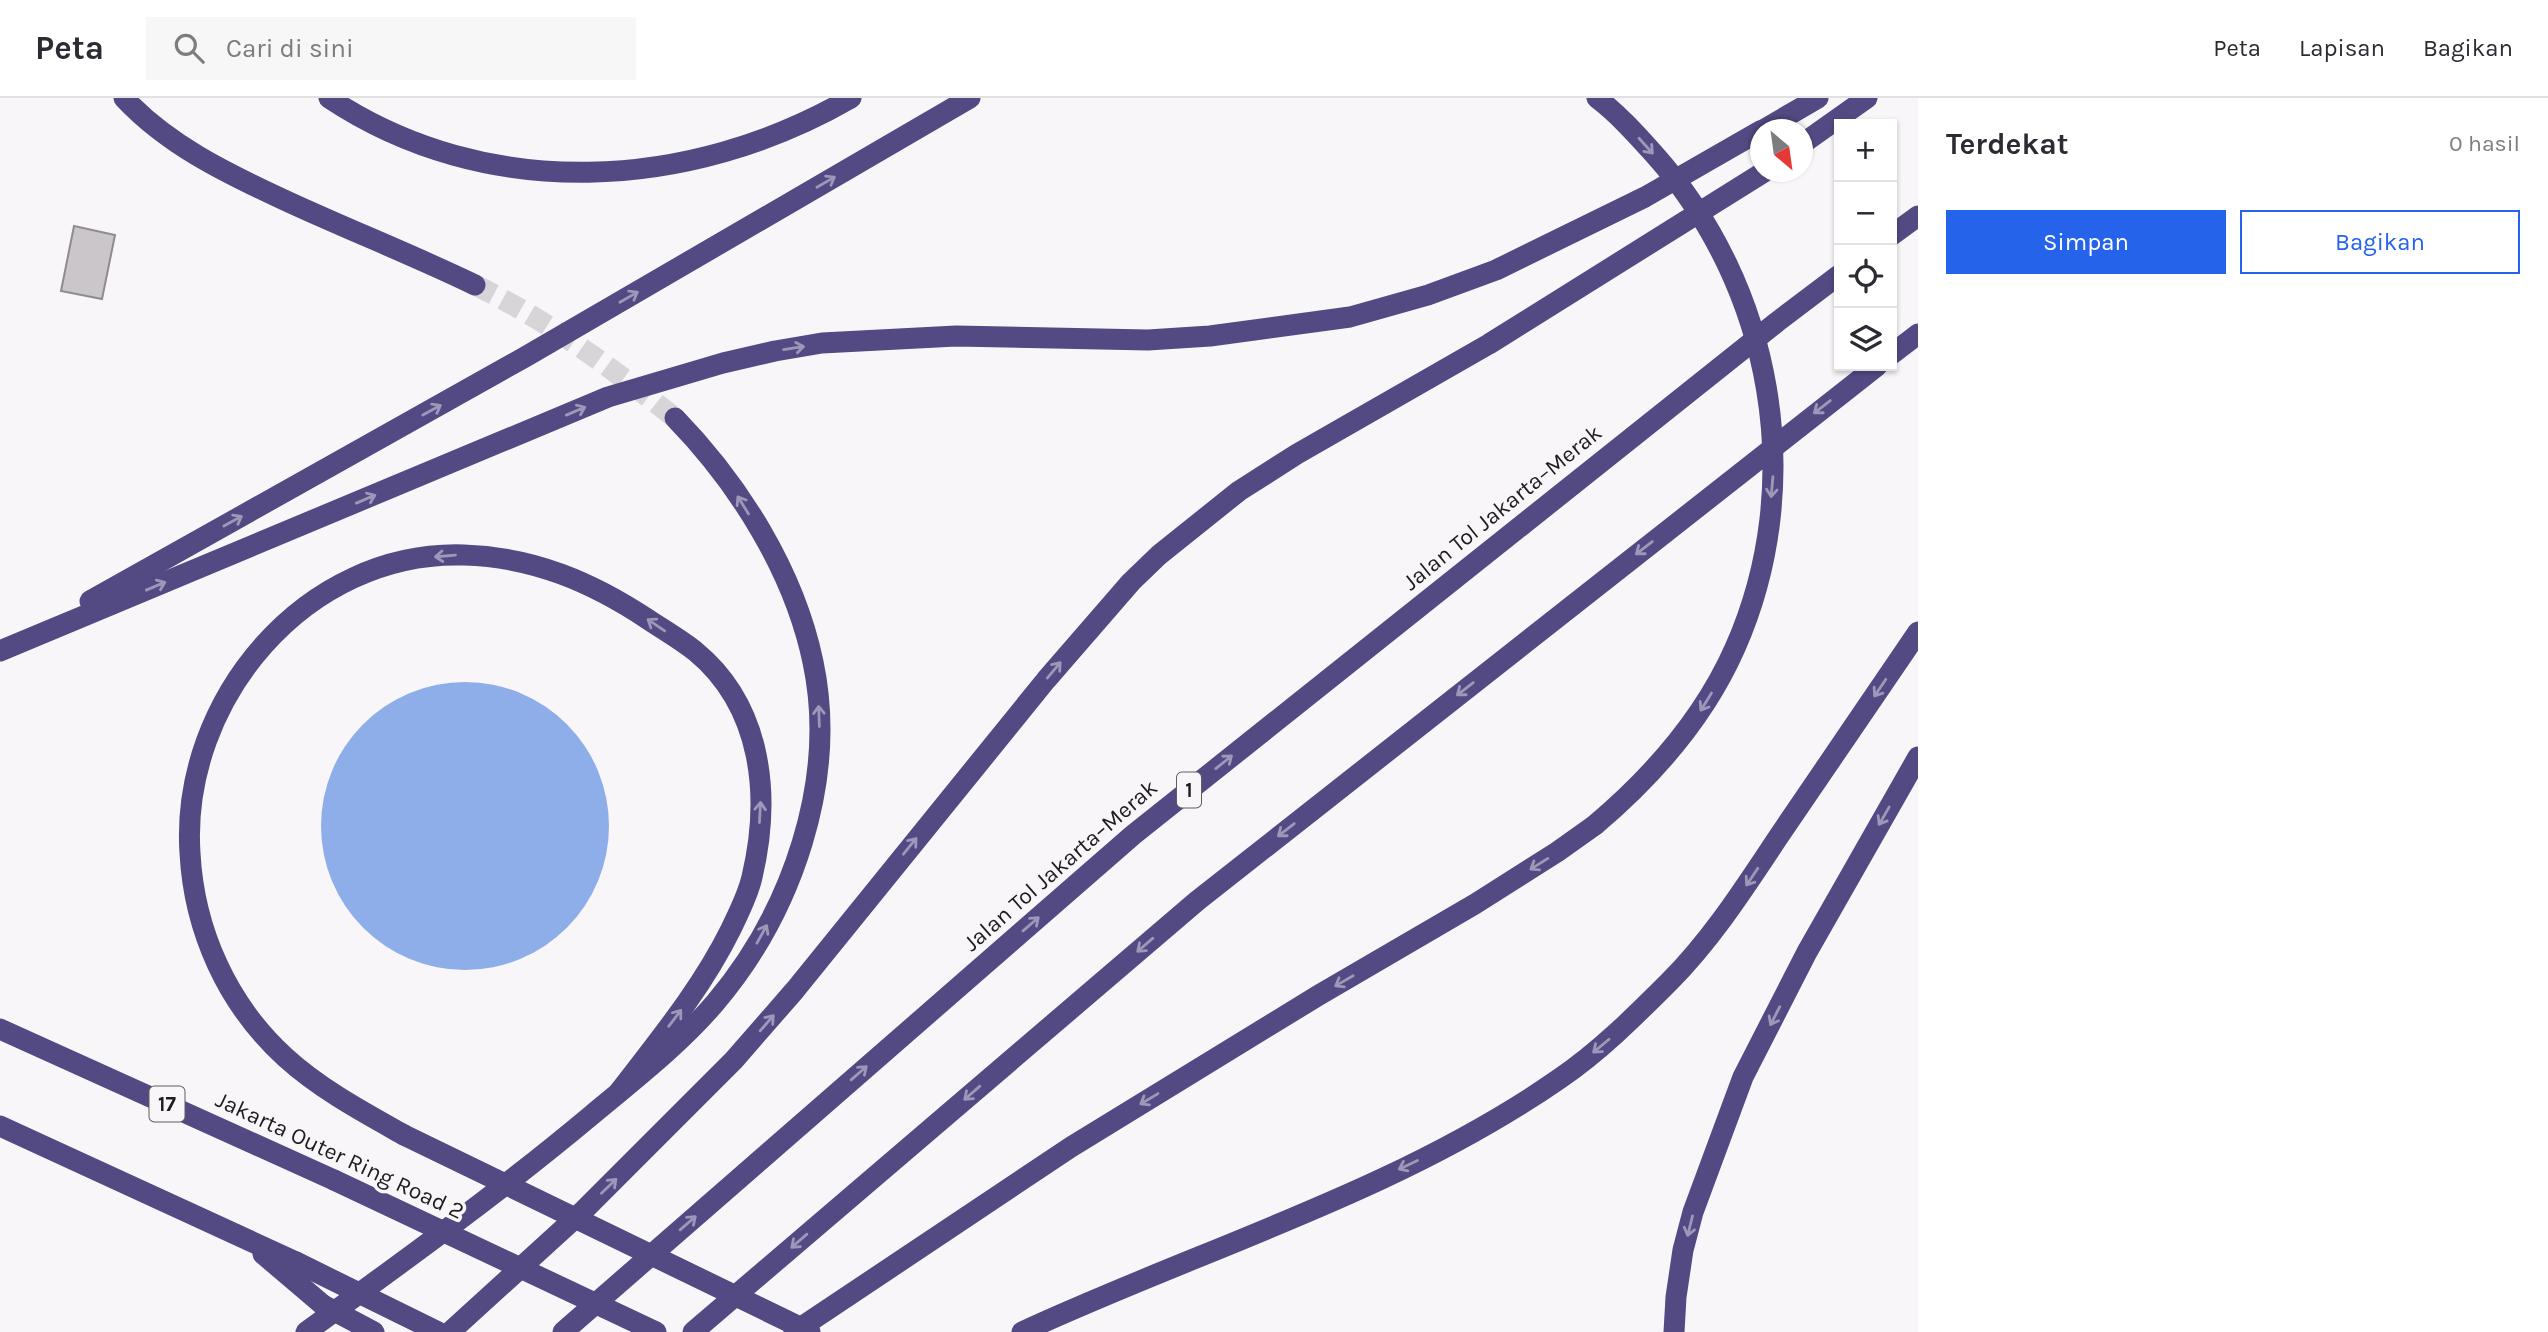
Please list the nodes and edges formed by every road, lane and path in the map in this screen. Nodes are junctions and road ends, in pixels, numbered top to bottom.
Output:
1 (124, 98) edge
2 (329, 98) edge
3 (850, 98) edge
4 (970, 98) edge
5 (1597, 98) edge
6 (1818, 98) edge
7 (1867, 98) edge
8 (1781, 119) edge
9 (1813, 136) edge
10 (1750, 137) edge
11 (1750, 181) edge
12 (1918, 216) edge
13 (1897, 231) edge
14 (1834, 279) edge
15 (475, 285) tunnel mouth
16 (1918, 334) edge
17 (1897, 350) edge
18 (1871, 371) edge
19 (675, 418) tunnel mouth
20 (1918, 632) edge
21 (1, 650) edge
22 (1918, 757) edge
23 (0, 1029) edge
24 (619, 1093) junction
25 (0, 1126) edge
26 (240, 1235) junction
27 (306, 1332) edge
28 (374, 1332) edge
29 (438, 1332) edge
30 (450, 1332) edge
31 (563, 1332) edge
32 (656, 1332) edge
33 (692, 1332) edge
34 (794, 1332) edge
35 (810, 1332) edge
36 (1022, 1332) edge
37 (1674, 1332) edge

1 - 15 highway
2 - 3 highway
21 -> 4 highway
5 -> 34 highway, bridge
6 - 8 highway
7 - 9 highway
21 -> 10 highway
30 -> 11 highway
12 - 13 highway
31 -> 14 highway, Jalan Tol Jakarta–Merak / 1
16 - 17 highway
18 -> 33 highway
24 -> 19 highway
20 -> 36 highway
22 -> 37 highway
23 - 32 highway, Jakarta Outer Ring Road 2 / 17, bridge
24 - 27 highway
24 -> 35 highway, bridge
25 - 26 highway
26 - 28 highway, bridge
26 - 29 highway, bridge

